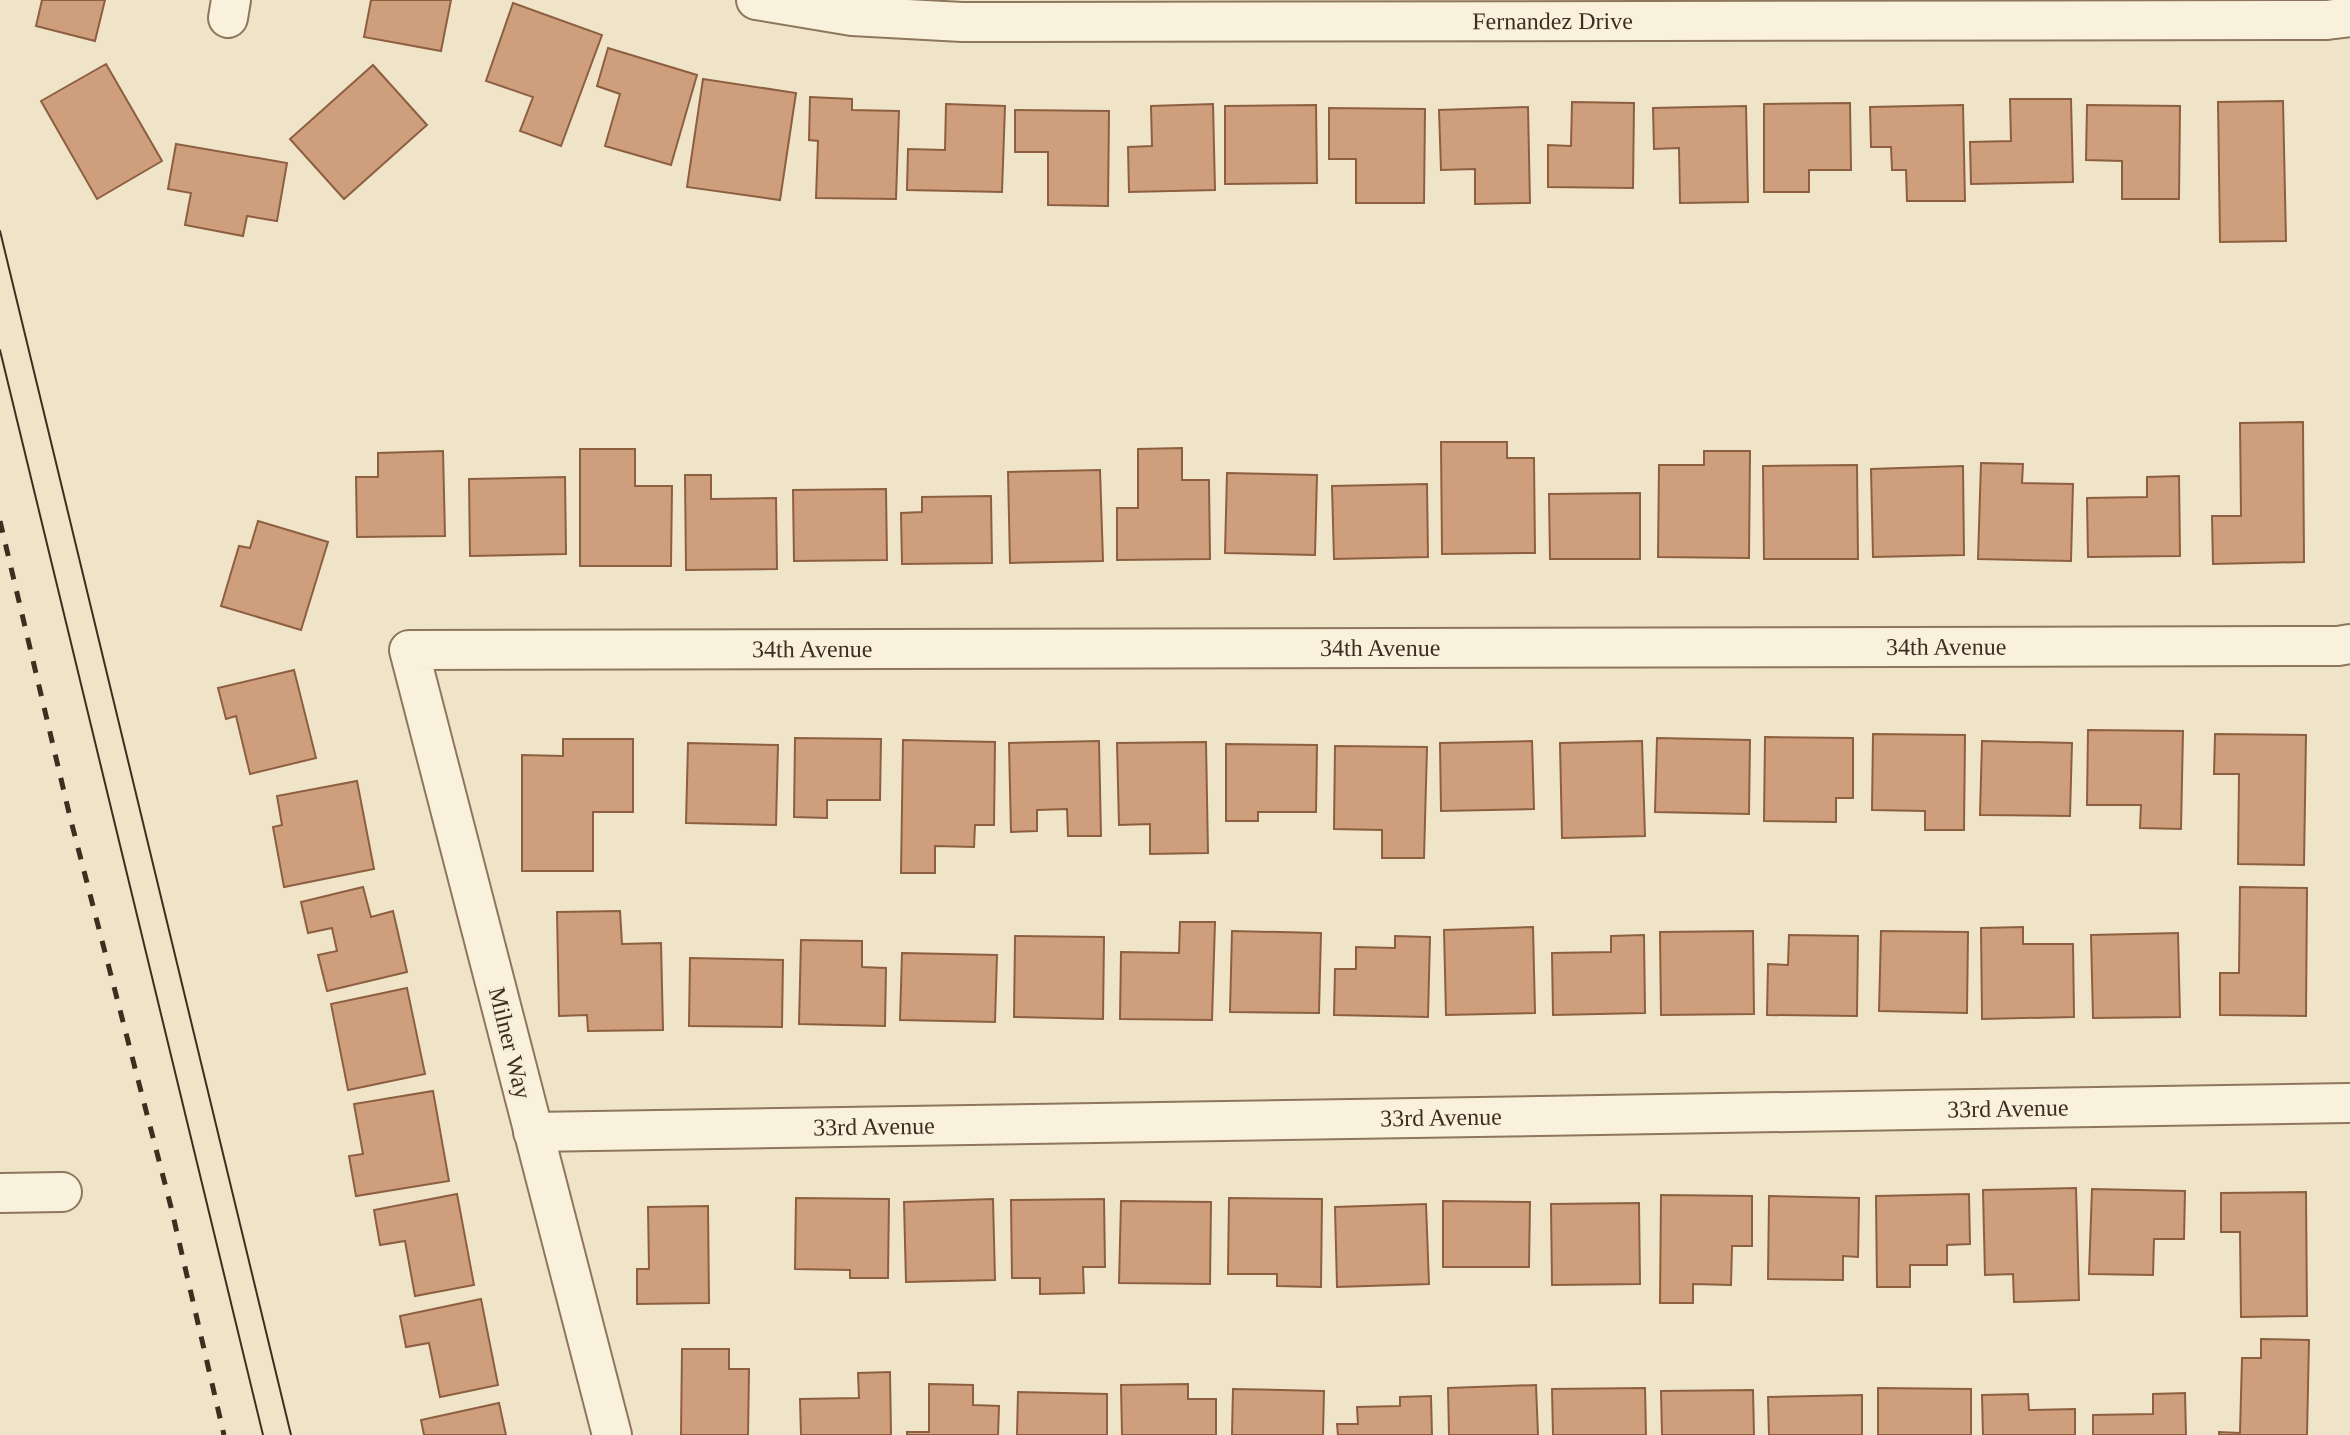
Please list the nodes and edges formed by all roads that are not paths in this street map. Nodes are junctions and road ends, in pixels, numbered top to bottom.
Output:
1 (756, 0) edge
2 (2350, 17) edge
3 (2350, 644) edge
4 (410, 650) joint
5 (2350, 1103) edge
6 (533, 1132) junction
7 (62, 1192) dead end
8 (0, 1193) edge
9 (612, 1435) edge

1 - 2 street, Fernandez Drive
3 - 4 street, 34th Avenue
4 - 6 street, Milner Way
5 - 6 street, 33rd Avenue
6 - 9 street, Milner Way
7 - 8 street

